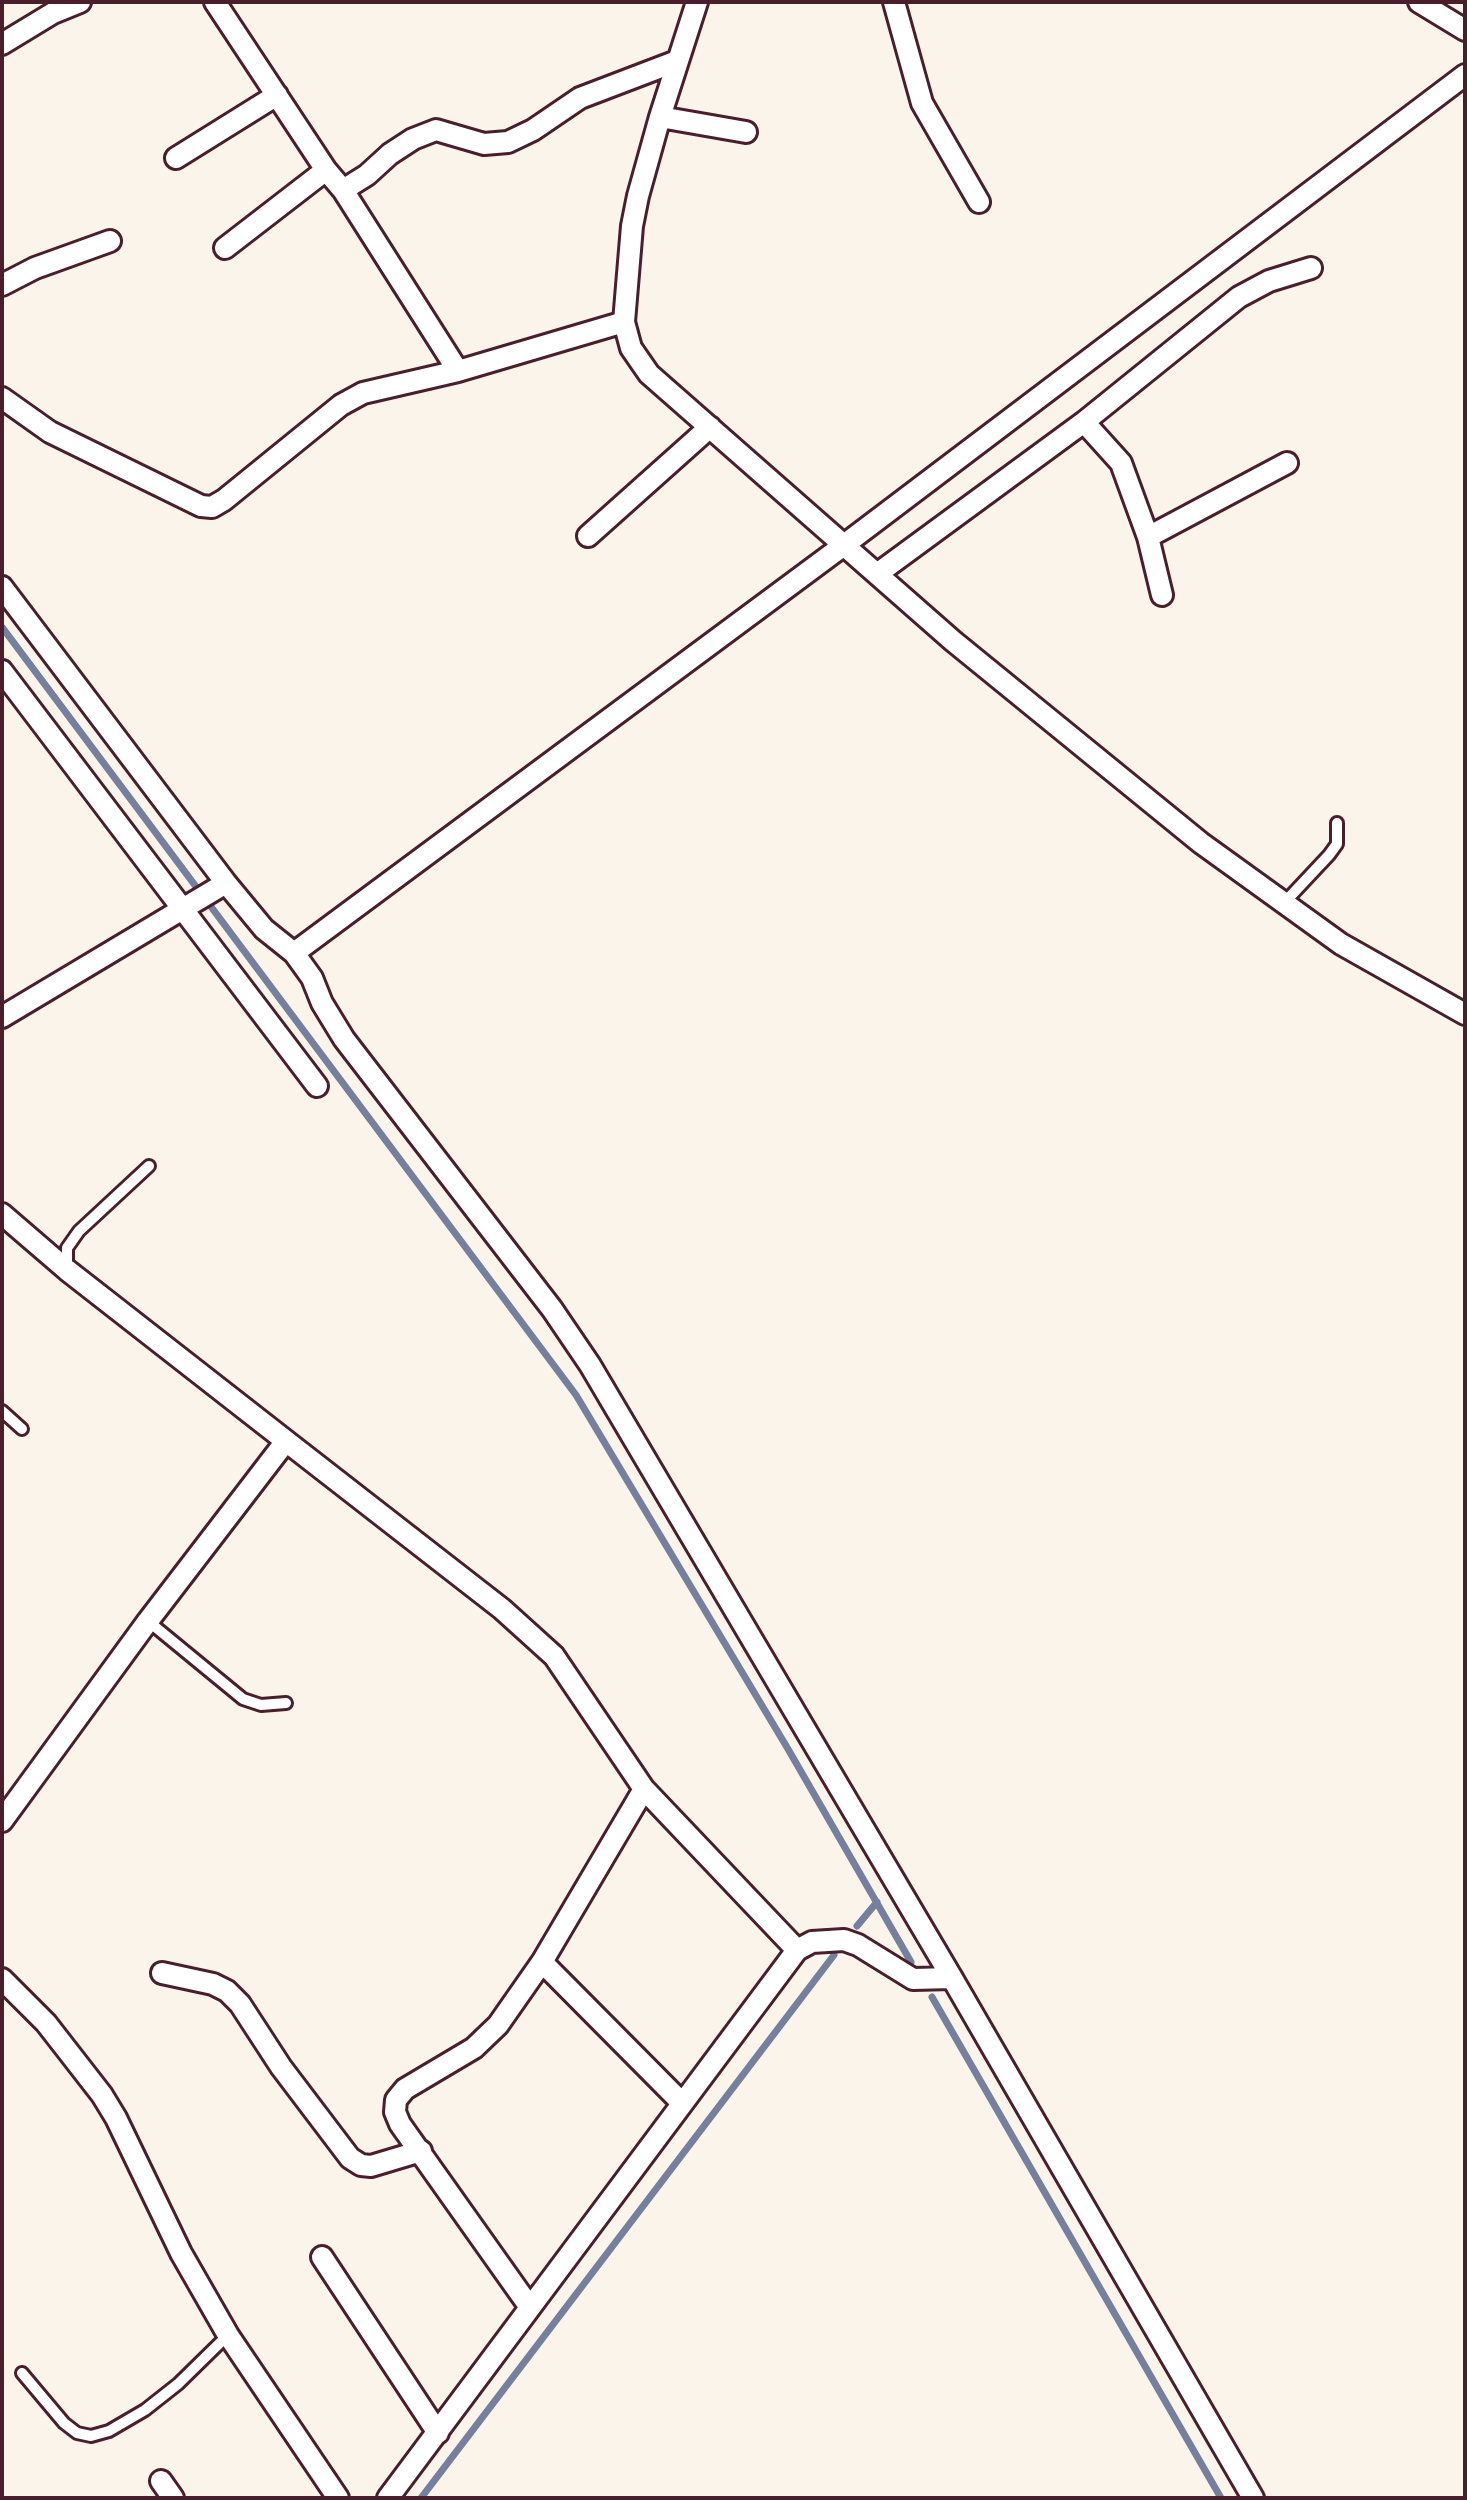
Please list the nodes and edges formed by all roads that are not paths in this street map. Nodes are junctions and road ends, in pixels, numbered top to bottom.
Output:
1 (80, 2) edge
2 (215, 2) edge
3 (697, 2) edge
4 (894, 2) edge
5 (1419, 2) edge
6 (1465, 30) edge
7 (2, 44) edge
8 (677, 61) junction
9 (1465, 75) edge
10 (277, 95) junction
11 (660, 117) junction
12 (746, 132) dead end
13 (176, 158) dead end
14 (326, 170) junction
15 (343, 190) junction
16 (979, 202) dead end
17 (110, 241) dead end
18 (225, 248) dead end
19 (1311, 268) dead end
20 (2, 285) edge
21 (624, 322) junction
22 (458, 371) junction
23 (2, 398) edge
24 (1084, 422) junction
25 (710, 427) junction
26 (1287, 463) dead end
27 (588, 536) dead end
28 (1148, 537) junction
29 (847, 548) junction
30 (875, 572) junction
31 (2, 587) edge
32 (1162, 595) dead end
33 (2, 671) edge
34 (1337, 823) dead end
35 (226, 883) junction
36 (1284, 903) junction
37 (184, 908) junction
38 (294, 953) junction
39 (1465, 1014) edge
40 (2, 1017) edge
41 (317, 1086) dead end
42 (149, 1166) dead end
43 (2, 1214) edge
44 (67, 1270) junction
45 (2, 1411) edge
46 (22, 1429) dead end
47 (286, 1441) junction
48 (148, 1621) junction
49 (286, 1703) dead end
50 (644, 1789) junction
51 (2, 1821) edge
52 (797, 1950) junction
53 (542, 1962) junction
54 (162, 1973) dead end
55 (952, 1978) junction
56 (2, 1979) edge
57 (682, 2103) junction
58 (421, 2151) junction
59 (322, 2257) dead end
60 (529, 2306) junction
61 (228, 2335) junction
62 (22, 2373) dead end
63 (438, 2433) junction
64 (338, 2498) edge
65 (388, 2498) edge
66 (1253, 2498) edge

1 - 7 street
2 - 10 street
3 - 8 street
4 - 16 street
5 - 6 street
8 - 11 street
8 - 15 street
9 - 29 street
10 - 13 street
10 - 14 street
11 - 12 street
11 - 21 street
14 - 15 street
14 - 18 street
15 - 22 street
17 - 20 street
19 - 24 street
21 - 22 street
21 - 25 street
22 - 23 street
24 - 28 street
24 - 30 street
25 - 27 street
25 - 29 street
26 - 28 street
28 - 32 street
29 - 30 street
29 - 38 street
30 - 36 street
31 - 35 street
33 - 37 street
34 - 36 lane
35 - 37 street
35 - 38 street
36 - 39 street
37 - 40 street
37 - 41 street
38 - 55 street
42 - 44 lane
43 - 44 street
44 - 47 street
45 - 46 lane
47 - 48 street
47 - 50 street
48 - 49 lane
48 - 51 street
50 - 52 street
50 - 53 street
52 - 55 street
52 - 57 street
53 - 57 street
53 - 58 street
54 - 58 street
55 - 66 street
56 - 61 street
57 - 60 street
58 - 60 street
59 - 63 street
60 - 63 street
61 - 62 lane
61 - 64 street
63 - 65 street

